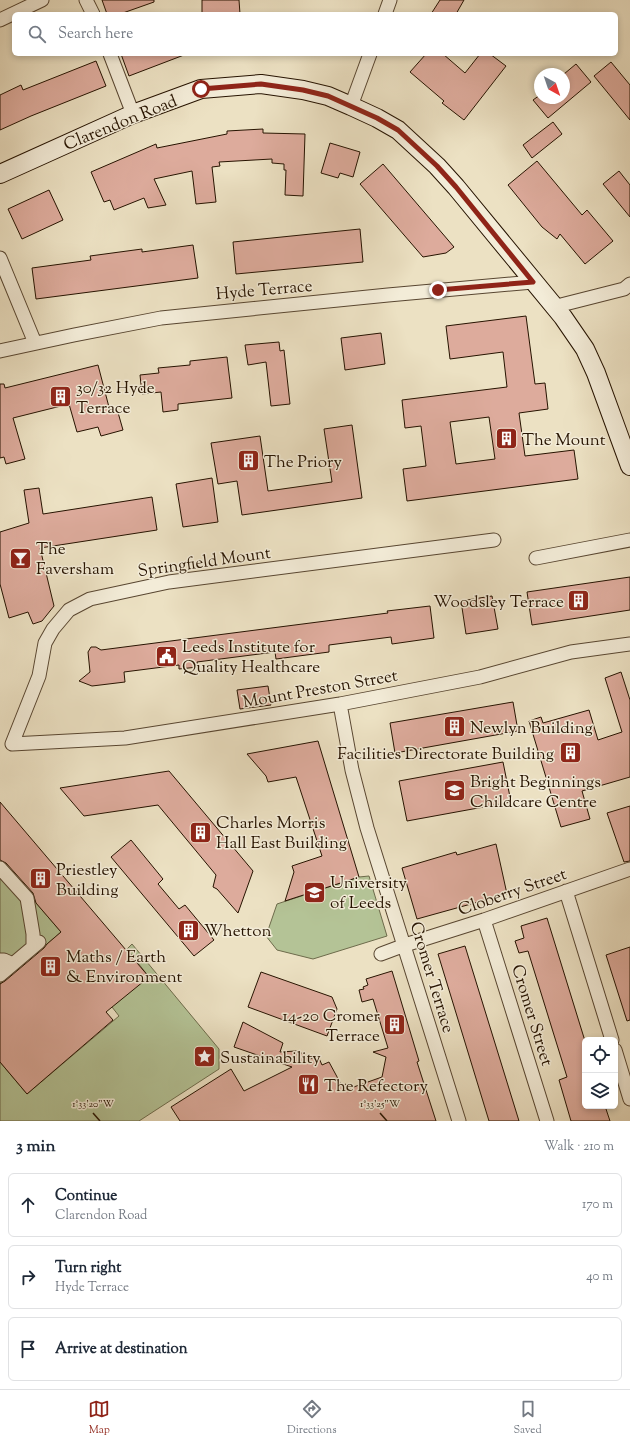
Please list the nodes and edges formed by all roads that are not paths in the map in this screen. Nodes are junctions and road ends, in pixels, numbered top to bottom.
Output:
1 (42, 0) edge
2 (86, 0) edge
3 (390, 0) edge
4 (17, 12) edge
5 (92, 12) edge
6 (386, 12) edge
7 (12, 14) edge
8 (0, 20) edge
9 (111, 56) edge
10 (369, 56) edge
11 (350, 106) junction
12 (133, 114) junction
13 (0, 174) edge
14 (0, 258) edge
15 (533, 282) junction
16 (630, 284) edge
17 (553, 307) junction
18 (35, 343) junction
19 (0, 351) edge
20 (630, 466) edge
21 (494, 540) dead end
22 (630, 540) edge
23 (536, 558) dead end
24 (630, 644) edge
25 (340, 704) junction
26 (12, 744) joint
27 (0, 868) edge
28 (630, 869) edge
29 (566, 892) junction
30 (484, 920) junction
31 (405, 945) junction
32 (382, 954) dead end
33 (0, 960) edge
34 (13, 964) junction
35 (0, 975) edge
36 (611, 1037) edge
37 (618, 1060) edge
38 (630, 1099) edge
39 (459, 1121) edge
40 (547, 1121) edge

1 - 4 street
2 - 5 street
3 - 6 street
7 - 8 street
9 - 12 street
10 - 11 street
11 - 12 street, Clarendon Road
11 - 15 street, Clarendon Road
12 - 13 street, Clarendon Road
14 - 18 street
15 - 17 street, Clarendon Road
15 - 18 street, Hyde Terrace
16 - 17 street
17 - 20 street, Clarendon Road
18 - 19 street, Hyde Terrace
21 - 26 street, Springfield Mount
22 - 23 street
24 - 25 street, Mount Preston Street
25 - 26 street, Mount Preston Street
25 - 31 street, Cromer Terrace
27 - 34 street
28 - 29 street, Cloberry Street
29 - 30 street, Cloberry Street
29 - 36 street
30 - 31 street, Cloberry Street
30 - 40 street, Cromer Street
31 - 32 street, Cloberry Street
31 - 39 street, Cromer Terrace
33 - 34 street
34 - 35 street
37 - 38 street

